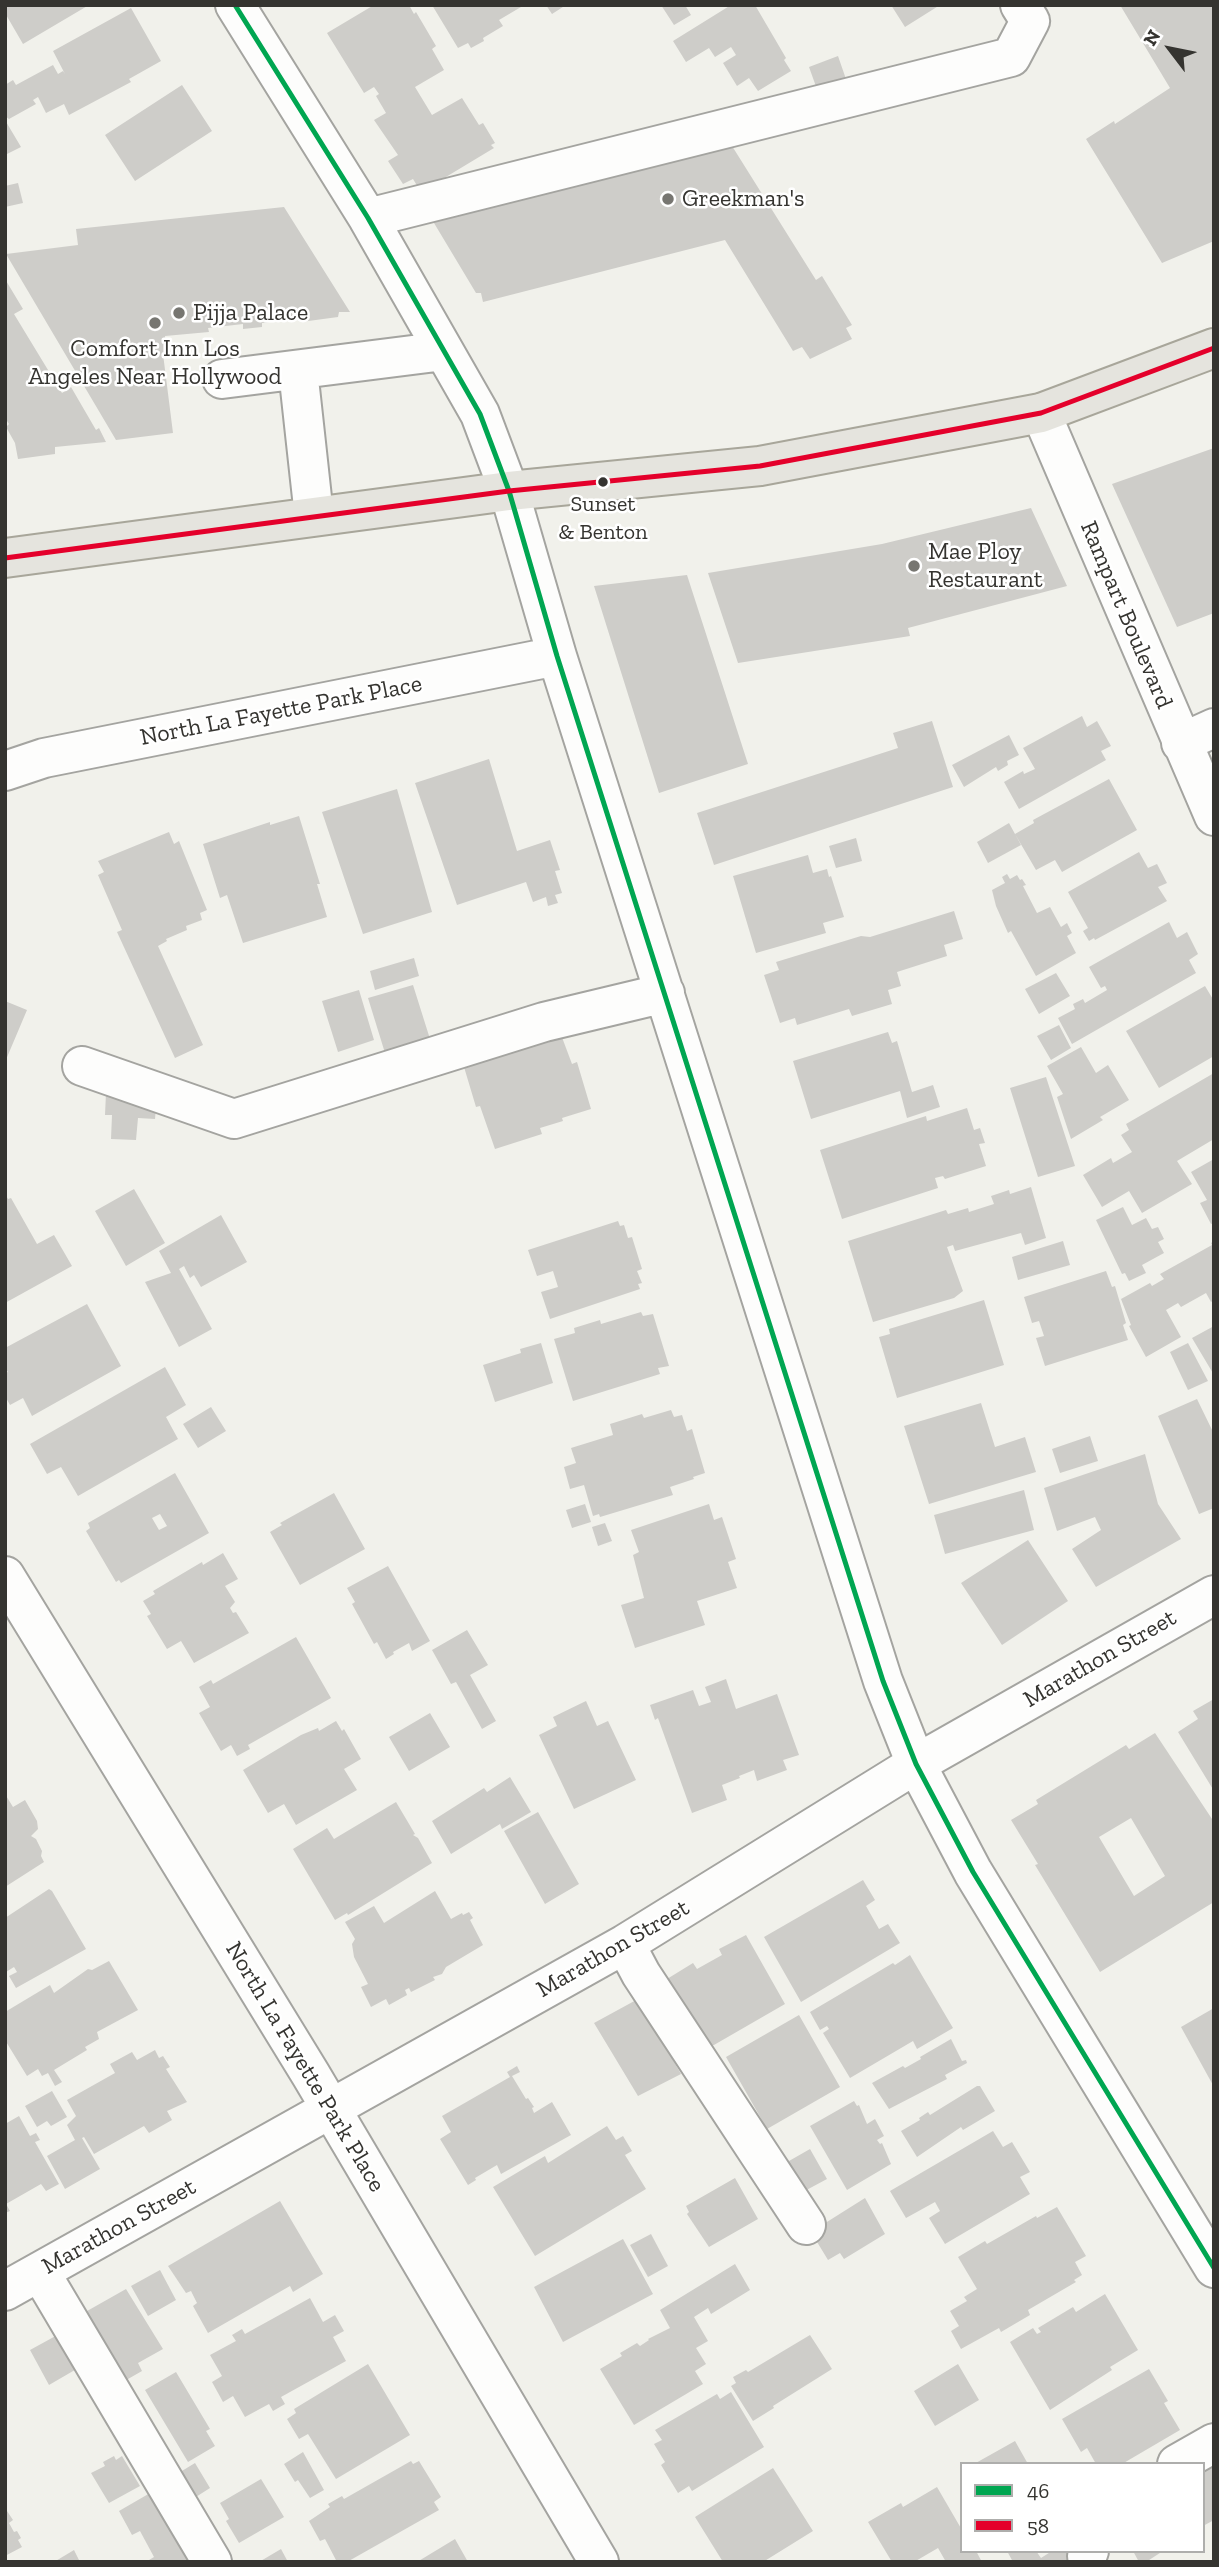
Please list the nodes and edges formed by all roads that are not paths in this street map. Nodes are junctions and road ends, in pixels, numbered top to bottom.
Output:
1 (235, 5) edge
2 (1020, 5) edge
3 (368, 218) junction
4 (1214, 348) edge
5 (444, 351) junction
6 (298, 370) junction
7 (222, 379) dead end
8 (1041, 413) junction
9 (509, 491) junction
10 (314, 516) junction
11 (5, 558) edge
12 (557, 656) junction
13 (1197, 736) edge
14 (5, 771) edge
15 (1214, 816) edge
16 (664, 993) junction
17 (82, 1066) dead end
18 (5, 1576) edge
19 (1214, 1595) edge
20 (916, 1765) junction
21 (625, 1944) junction
22 (331, 2108) junction
23 (806, 2225) dead end
24 (1214, 2268) edge
25 (40, 2272) junction
26 (5, 2291) edge
27 (1214, 2443) edge
28 (1181, 2462) edge
29 (212, 2562) edge
30 (599, 2562) edge

1 - 3 street
2 - 3 street
3 - 5 street
4 - 8 main road
5 - 6 street
5 - 9 street
6 - 7 street
6 - 10 street
8 - 9 main road
8 - 13 street, Rampart Boulevard
9 - 10 main road
9 - 12 street
10 - 11 main road
12 - 14 street, North La Fayette Park Place
12 - 16 street
13 - 15 street, Rampart Boulevard
16 - 17 street
16 - 20 street
18 - 22 street, North La Fayette Park Place
19 - 20 street, Marathon Street
20 - 21 street, Marathon Street
20 - 24 street
21 - 22 street, Marathon Street
21 - 23 street
22 - 25 street, Marathon Street
22 - 30 street, North La Fayette Park Place
25 - 26 street, Marathon Street
25 - 29 street
27 - 28 street

